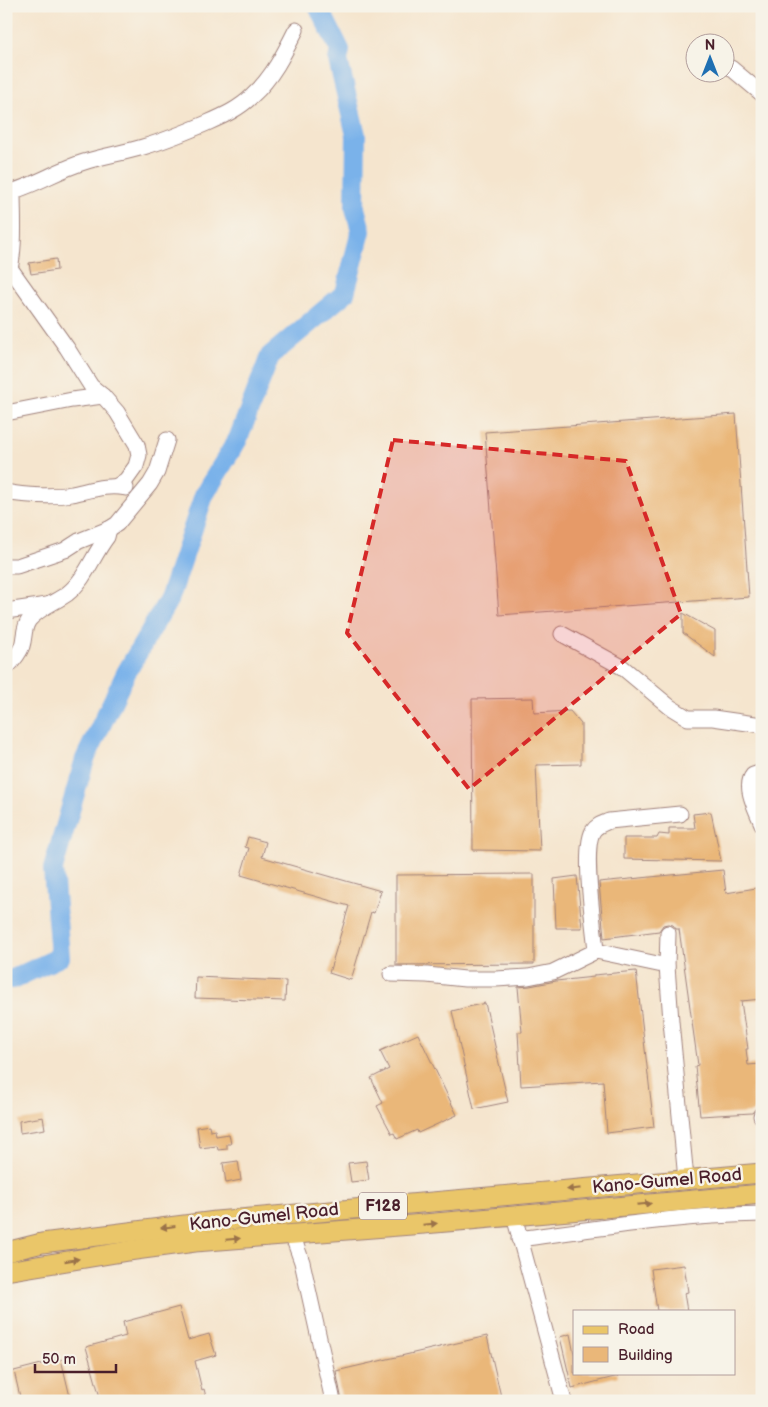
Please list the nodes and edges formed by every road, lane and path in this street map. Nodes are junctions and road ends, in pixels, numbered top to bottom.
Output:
1 (296, 30) dead end
2 (736, 72) edge
3 (762, 94) edge
4 (10, 192) edge
5 (8, 274) edge
6 (103, 396) junction
7 (6, 413) edge
8 (166, 440) dead end
9 (136, 466) junction
10 (117, 486) junction
11 (6, 492) edge
12 (143, 492) junction
13 (109, 529) junction
14 (6, 566) edge
15 (47, 604) junction
16 (6, 611) edge
17 (562, 634) dead end
18 (6, 668) edge
19 (762, 725) edge
20 (762, 772) edge
21 (680, 814) dead end
22 (760, 815) edge
23 (668, 933) dead end
24 (596, 951) junction
25 (667, 966) junction
26 (391, 974) dead end
27 (762, 1173) edge
28 (686, 1179) junction
29 (762, 1194) edge
30 (762, 1214) edge
31 (514, 1216) junction
32 (292, 1234) junction
33 (519, 1239) junction
34 (42, 1243) junction
35 (6, 1252) edge
36 (47, 1264) junction
37 (6, 1271) edge
38 (333, 1401) edge
39 (564, 1401) edge

1 - 4 street
2 - 3 street
4 - 5 street
5 - 6 street
6 - 7 street
6 - 9 street
8 - 12 street
9 - 10 street
9 - 12 street
10 - 11 street
10 - 12 street
12 - 13 street
13 - 14 street
13 - 15 street
15 - 16 street
15 - 18 street
17 - 19 street
20 - 22 street
21 - 24 street
23 - 25 street
24 - 25 street
24 - 26 street
25 - 28 street
27 - 28 main road, Kano-Gumel Road / F128
28 -> 34 main road, Kano-Gumel Road / F128
31 -> 29 main road, Kano-Gumel Road / F128
30 - 33 street
32 -> 31 main road, Kano-Gumel Road / F128
31 - 33 street
36 -> 32 main road, Kano-Gumel Road / F128
32 - 38 street
33 - 39 street
34 - 35 main road, Kano-Gumel Road / F128
34 - 36 main road
36 - 37 main road, Kano-Gumel Road / F128

